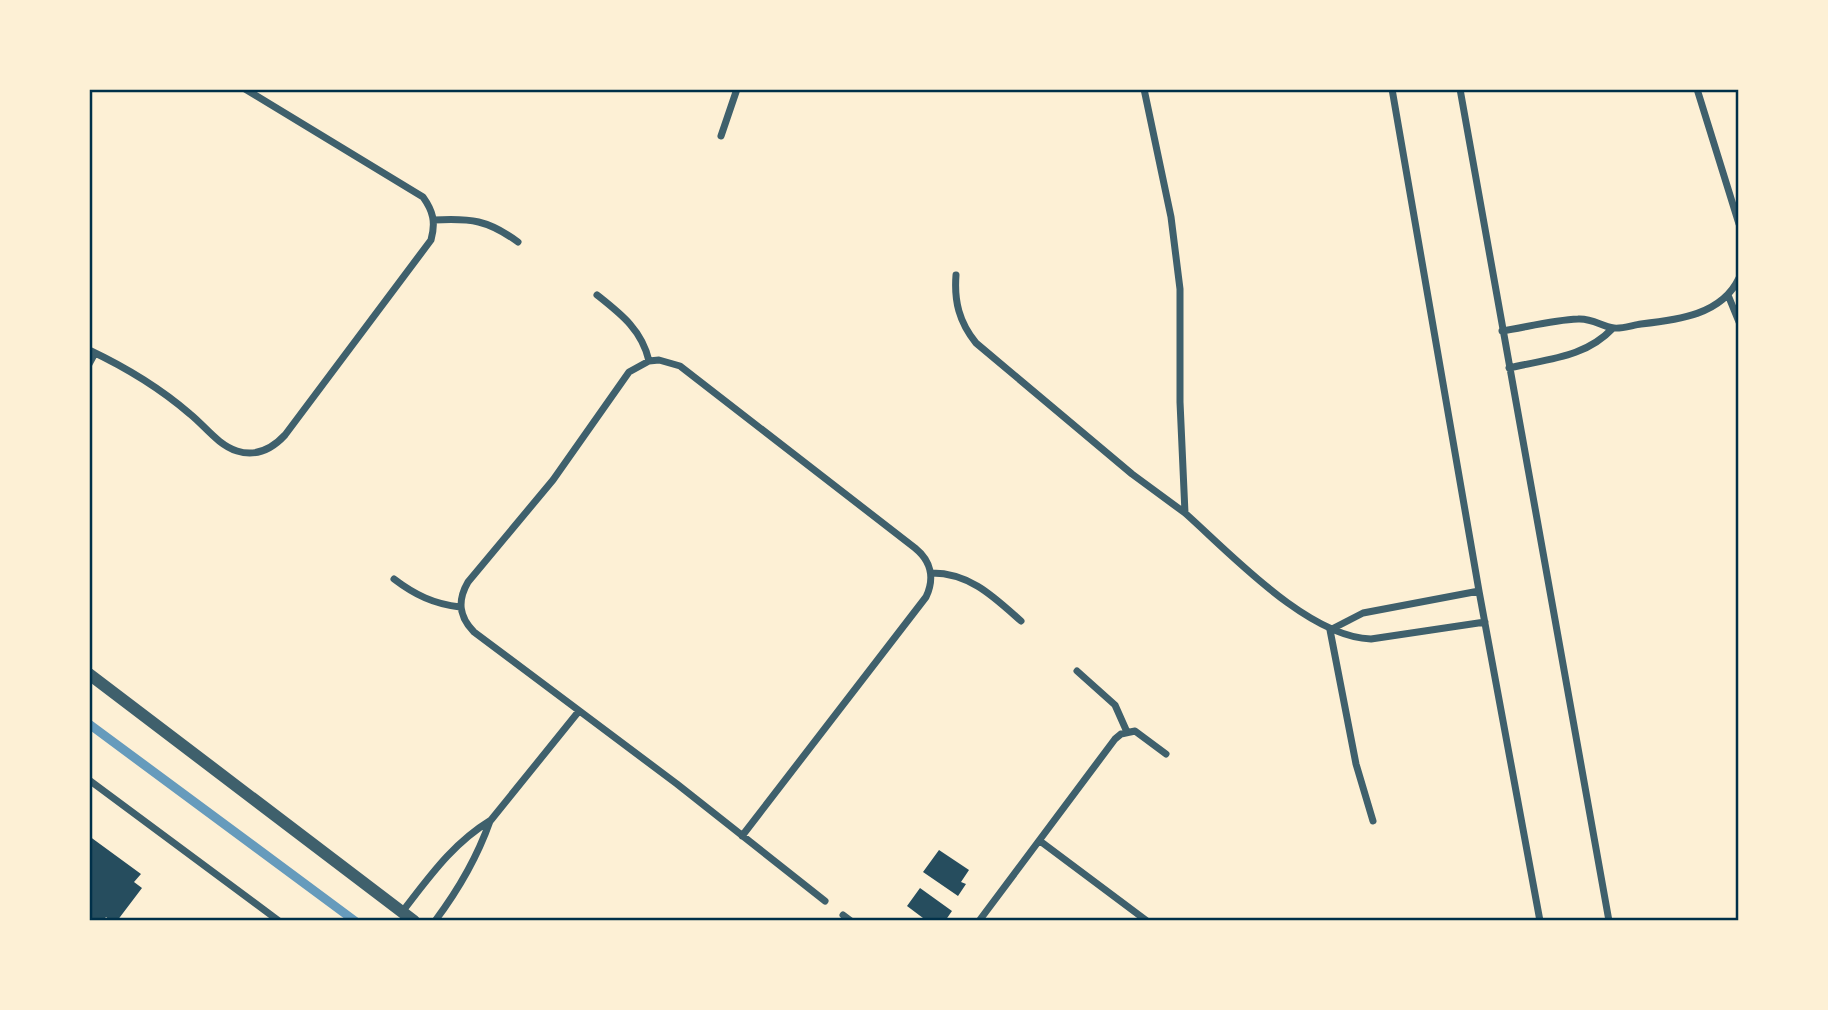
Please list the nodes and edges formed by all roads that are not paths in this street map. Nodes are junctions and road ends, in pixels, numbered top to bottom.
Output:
1 (245, 89) edge
2 (737, 89) edge
3 (1144, 89) edge
4 (1392, 89) edge
5 (1461, 89) edge
6 (1697, 89) edge
7 (721, 136) dead end
8 (434, 220) junction
9 (1739, 224) edge
10 (519, 242) dead end
11 (956, 275) dead end
12 (1739, 278) edge
13 (597, 295) dead end
14 (1728, 295) junction
15 (1739, 322) edge
16 (1613, 328) junction
17 (1503, 331) junction
18 (92, 352) edge
19 (649, 361) junction
20 (89, 364) edge
21 (1509, 368) junction
22 (1185, 513) junction
23 (932, 573) junction
24 (394, 579) dead end
25 (1479, 591) junction
26 (460, 607) junction
27 (1021, 621) dead end
28 (1485, 622) junction
29 (1330, 630) junction
30 (1077, 671) dead end
31 (89, 674) edge
32 (579, 711) junction
33 (1128, 732) junction
34 (1166, 754) dead end
35 (89, 780) edge
36 (491, 820) junction
37 (1373, 821) dead end
38 (743, 836) junction
39 (1040, 841) junction
40 (825, 901) dead end
41 (402, 912) junction
42 (843, 915) dead end
43 (279, 921) edge
44 (414, 921) edge
45 (435, 921) edge
46 (851, 921) edge
47 (979, 921) edge
48 (1147, 921) edge
49 (1540, 921) edge
50 (1609, 921) edge

1 - 8 street
2 - 7 street
3 - 22 street
4 - 25 street
5 - 17 street
6 - 9 street
8 - 10 street
8 - 18 street
11 - 22 street
12 - 14 street
13 - 19 street
14 - 15 street
14 - 16 street
16 - 17 street
16 - 21 street
17 - 21 street
18 - 20 street
19 - 23 street
19 - 26 street
21 - 50 street
22 - 29 street
23 - 27 street
23 - 38 street
24 - 26 street
25 - 28 street
25 - 29 street
26 - 32 street
28 - 29 street
28 - 49 street
29 - 37 street
30 - 33 street
31 - 41 street
32 - 36 street
32 - 38 street
33 - 34 street
33 - 39 street
35 - 43 street
36 - 41 street
36 - 45 street
38 - 40 street
39 - 47 street
39 - 48 street
41 - 44 street
42 - 46 street

